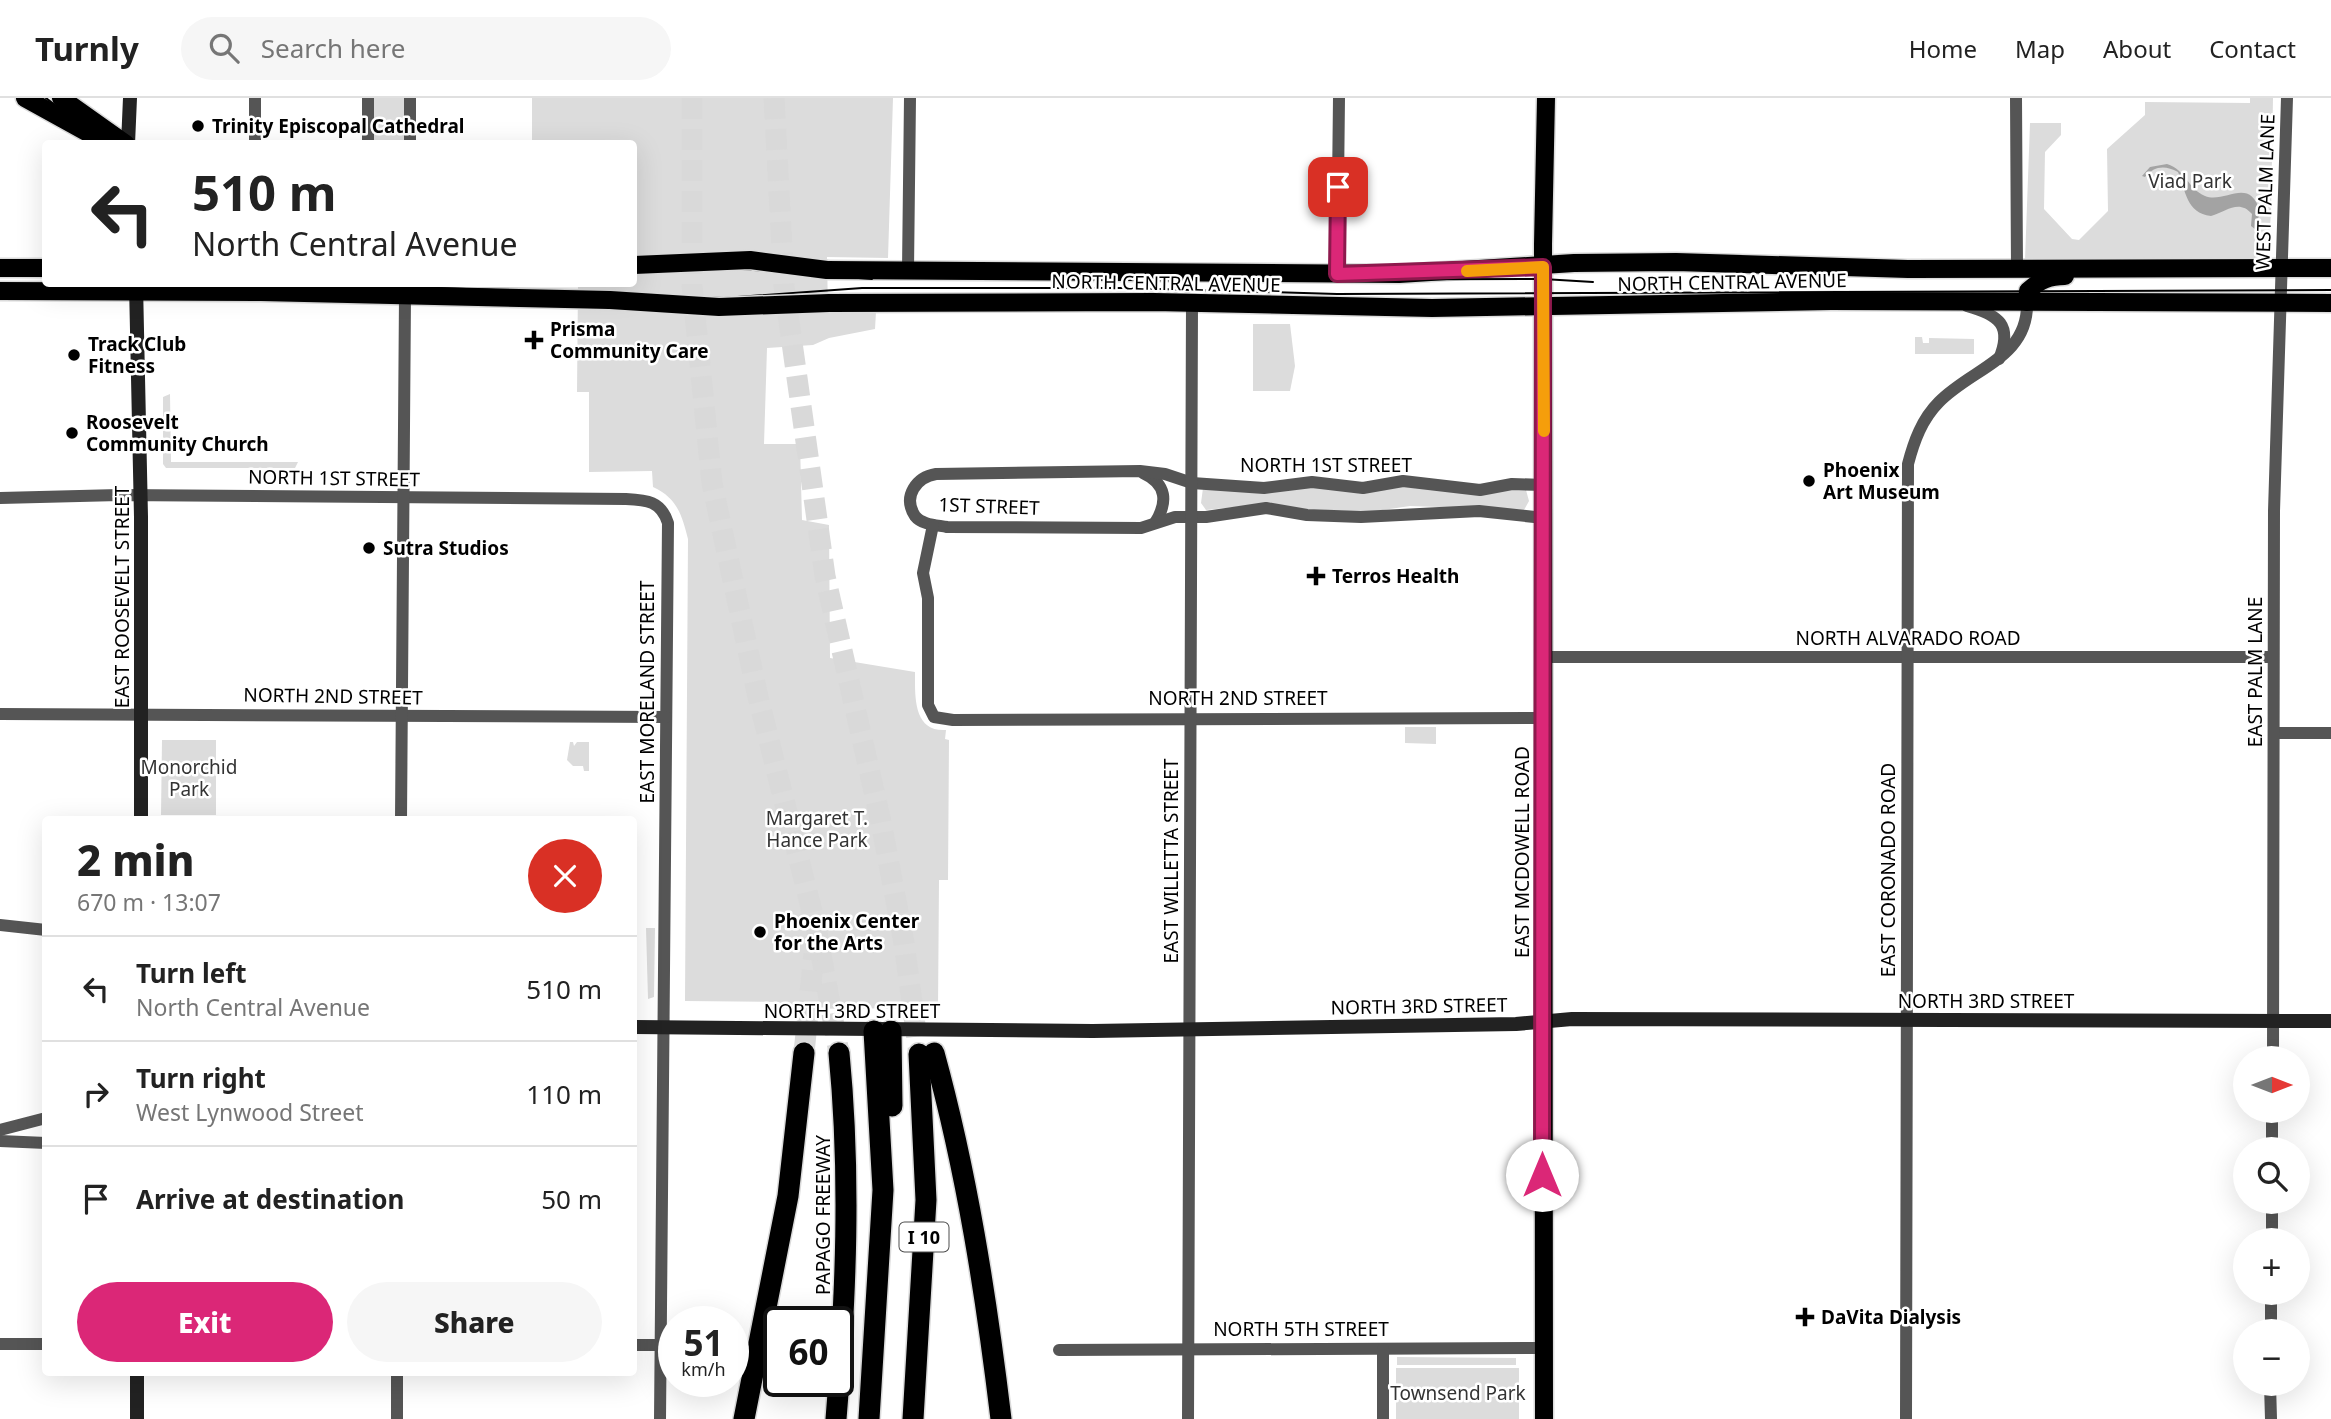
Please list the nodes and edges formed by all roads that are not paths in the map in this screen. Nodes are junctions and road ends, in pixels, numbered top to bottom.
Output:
1 (25, 98) edge
2 (61, 98) edge
3 (130, 98) edge
4 (255, 98) edge
5 (368, 98) edge
6 (410, 98) edge
7 (910, 98) edge
8 (1339, 98) edge
9 (1546, 98) edge
10 (2016, 98) edge
11 (2287, 98) edge
12 (118, 140) edge
13 (122, 140) edge
14 (123, 140) edge
15 (255, 140) edge
16 (368, 140) edge
17 (410, 140) edge
18 (637, 265) edge
19 (0, 268) edge
20 (42, 268) edge
21 (2017, 268) junction
22 (2159, 268) junction
23 (2283, 268) junction
24 (2331, 268) edge
25 (908, 270) junction
26 (1337, 274) junction
27 (1543, 276) junction
28 (136, 287) edge
29 (0, 291) edge
30 (2281, 295) junction
31 (405, 296) junction
32 (1950, 301) junction
33 (2027, 302) junction
34 (2331, 303) edge
35 (1192, 304) junction
36 (1543, 306) junction
37 (1999, 360) junction
38 (1140, 471) junction
39 (1192, 484) junction
40 (1544, 485) junction
41 (141, 495) junction
42 (0, 498) edge
43 (403, 499) junction
44 (664, 511) joint
45 (1192, 517) junction
46 (1544, 518) junction
47 (1155, 523) junction
48 (933, 525) junction
49 (1543, 657) junction
50 (1908, 657) junction
51 (2273, 657) junction
52 (0, 714) edge
53 (141, 714) junction
54 (402, 716) junction
55 (666, 717) junction
56 (1191, 717) junction
57 (1543, 718) junction
58 (2274, 733) junction
59 (2331, 733) edge
60 (141, 816) edge
61 (401, 816) edge
62 (0, 925) edge
63 (42, 930) edge
64 (1907, 1021) junction
65 (2273, 1021) junction
66 (2331, 1021) edge
67 (1542, 1023) junction
68 (637, 1027) edge
69 (663, 1028) junction
70 (1190, 1030) junction
71 (883, 1031) junction
72 (2273, 1046) edge
73 (804, 1053) tunnel mouth
74 (839, 1053) tunnel mouth
75 (42, 1119) edge
76 (0, 1130) edge
77 (0, 1141) edge
78 (42, 1143) edge
79 (661, 1306) edge
80 (0, 1345) edge
81 (42, 1345) edge
82 (637, 1345) edge
83 (658, 1345) edge
84 (1188, 1348) junction
85 (1543, 1348) junction
86 (1383, 1349) junction
87 (1059, 1350) dead end
88 (137, 1376) edge
89 (397, 1376) edge
90 (2270, 1396) edge
91 (660, 1397) edge
92 (137, 1419) edge
93 (397, 1419) edge
94 (660, 1419) edge
95 (744, 1419) edge
96 (836, 1419) edge
97 (869, 1419) edge
98 (879, 1419) edge
99 (913, 1419) edge
100 (1001, 1419) edge
101 (1188, 1419) edge
102 (1383, 1419) edge
103 (1544, 1419) edge
104 (1906, 1419) edge
105 (2271, 1419) edge

1 - 12 main road
2 - 13 main road
3 - 14 street
4 - 15 street
5 - 16 street
6 - 17 street
7 - 25 street
8 - 26 street
9 - 27 main road, EAST MCDOWELL ROAD
10 - 21 street
11 - 23 street, WEST PALM LANE
18 - 25 main road, NORTH CENTRAL AVENUE, bridge
19 - 20 main road
21 - 22 main road, NORTH CENTRAL AVENUE
21 - 27 main road, NORTH CENTRAL AVENUE
22 - 23 main road, NORTH CENTRAL AVENUE
22 - 33 main road
23 - 24 main road, NORTH CENTRAL AVENUE
23 - 30 street, WEST PALM LANE
25 - 26 main road, NORTH CENTRAL AVENUE
26 - 27 main road, NORTH CENTRAL AVENUE
27 - 36 main road, EAST MCDOWELL ROAD
28 - 29 main road, NORTH CENTRAL AVENUE
28 - 31 main road, NORTH CENTRAL AVENUE
28 - 41 street, EAST ROOSEVELT STREET
30 - 33 main road, NORTH CENTRAL AVENUE
30 - 34 main road, NORTH CENTRAL AVENUE
30 - 51 street, EAST PALM LANE
31 - 35 main road, NORTH CENTRAL AVENUE, bridge
31 - 43 street
32 - 33 main road, NORTH CENTRAL AVENUE
32 - 36 main road, NORTH CENTRAL AVENUE
32 - 37 street
33 - 37 street, EAST CORONADO ROAD
35 - 36 main road, NORTH CENTRAL AVENUE
35 - 39 street, EAST WILLETTA STREET
36 - 40 main road, EAST MCDOWELL ROAD
37 - 50 street, EAST CORONADO ROAD
38 - 39 street, 1ST STREET
38 - 47 street
38 - 48 street, 1ST STREET
39 - 40 street, NORTH 1ST STREET
39 - 45 street, EAST WILLETTA STREET
40 - 46 main road, EAST MCDOWELL ROAD
41 - 42 street, NORTH 1ST STREET
41 - 43 street, NORTH 1ST STREET
41 - 53 street, EAST ROOSEVELT STREET
43 - 44 street, NORTH 1ST STREET
43 - 54 street
44 - 55 street, EAST MORELAND STREET
45 - 46 street
45 - 47 street, 1ST STREET
45 - 56 street, EAST WILLETTA STREET
46 - 49 main road, EAST MCDOWELL ROAD
47 - 48 street, 1ST STREET
48 - 56 street, NORTH 2ND STREET
49 - 50 street, NORTH ALVARADO ROAD
49 - 57 main road, EAST MCDOWELL ROAD
50 - 51 street, NORTH ALVARADO ROAD
50 - 64 street, EAST CORONADO ROAD
51 - 58 street, EAST PALM LANE
52 - 53 street, NORTH 2ND STREET
53 - 54 street, NORTH 2ND STREET
53 - 60 street, EAST ROOSEVELT STREET
54 - 55 street, NORTH 2ND STREET
54 - 61 street
55 - 69 street, EAST MORELAND STREET
56 - 57 street, NORTH 2ND STREET
56 - 70 street, EAST WILLETTA STREET
57 - 67 main road, EAST MCDOWELL ROAD
58 - 59 street
58 - 65 street, EAST PALM LANE
62 - 63 street
64 - 65 street, NORTH 3RD STREET
64 - 67 street, NORTH 3RD STREET
64 - 104 street, EAST CORONADO ROAD
65 - 66 street, NORTH 3RD STREET
65 - 72 street, EAST PALM LANE
67 - 70 street, NORTH 3RD STREET
67 - 85 main road, EAST MCDOWELL ROAD
68 - 69 street, NORTH 3RD STREET
69 - 71 street, NORTH 3RD STREET
69 - 79 street, EAST MORELAND STREET
70 - 71 street, NORTH 3RD STREET
70 - 84 street, EAST WILLETTA STREET
71 - 97 highway
71 - 98 highway
73 - 95 highway
74 - 96 highway, PAPAGO FREEWAY
75 - 76 street
77 - 78 street
80 - 81 street
82 - 83 street
84 - 86 street, NORTH 5TH STREET
84 - 87 street, NORTH 5TH STREET
84 - 101 street, EAST WILLETTA STREET
85 - 86 street, NORTH 5TH STREET
85 - 103 main road, EAST MCDOWELL ROAD
86 - 102 street
88 - 92 street
89 - 93 street
90 - 105 street
91 - 94 street, EAST MORELAND STREET
99 - 100 highway, I 10

